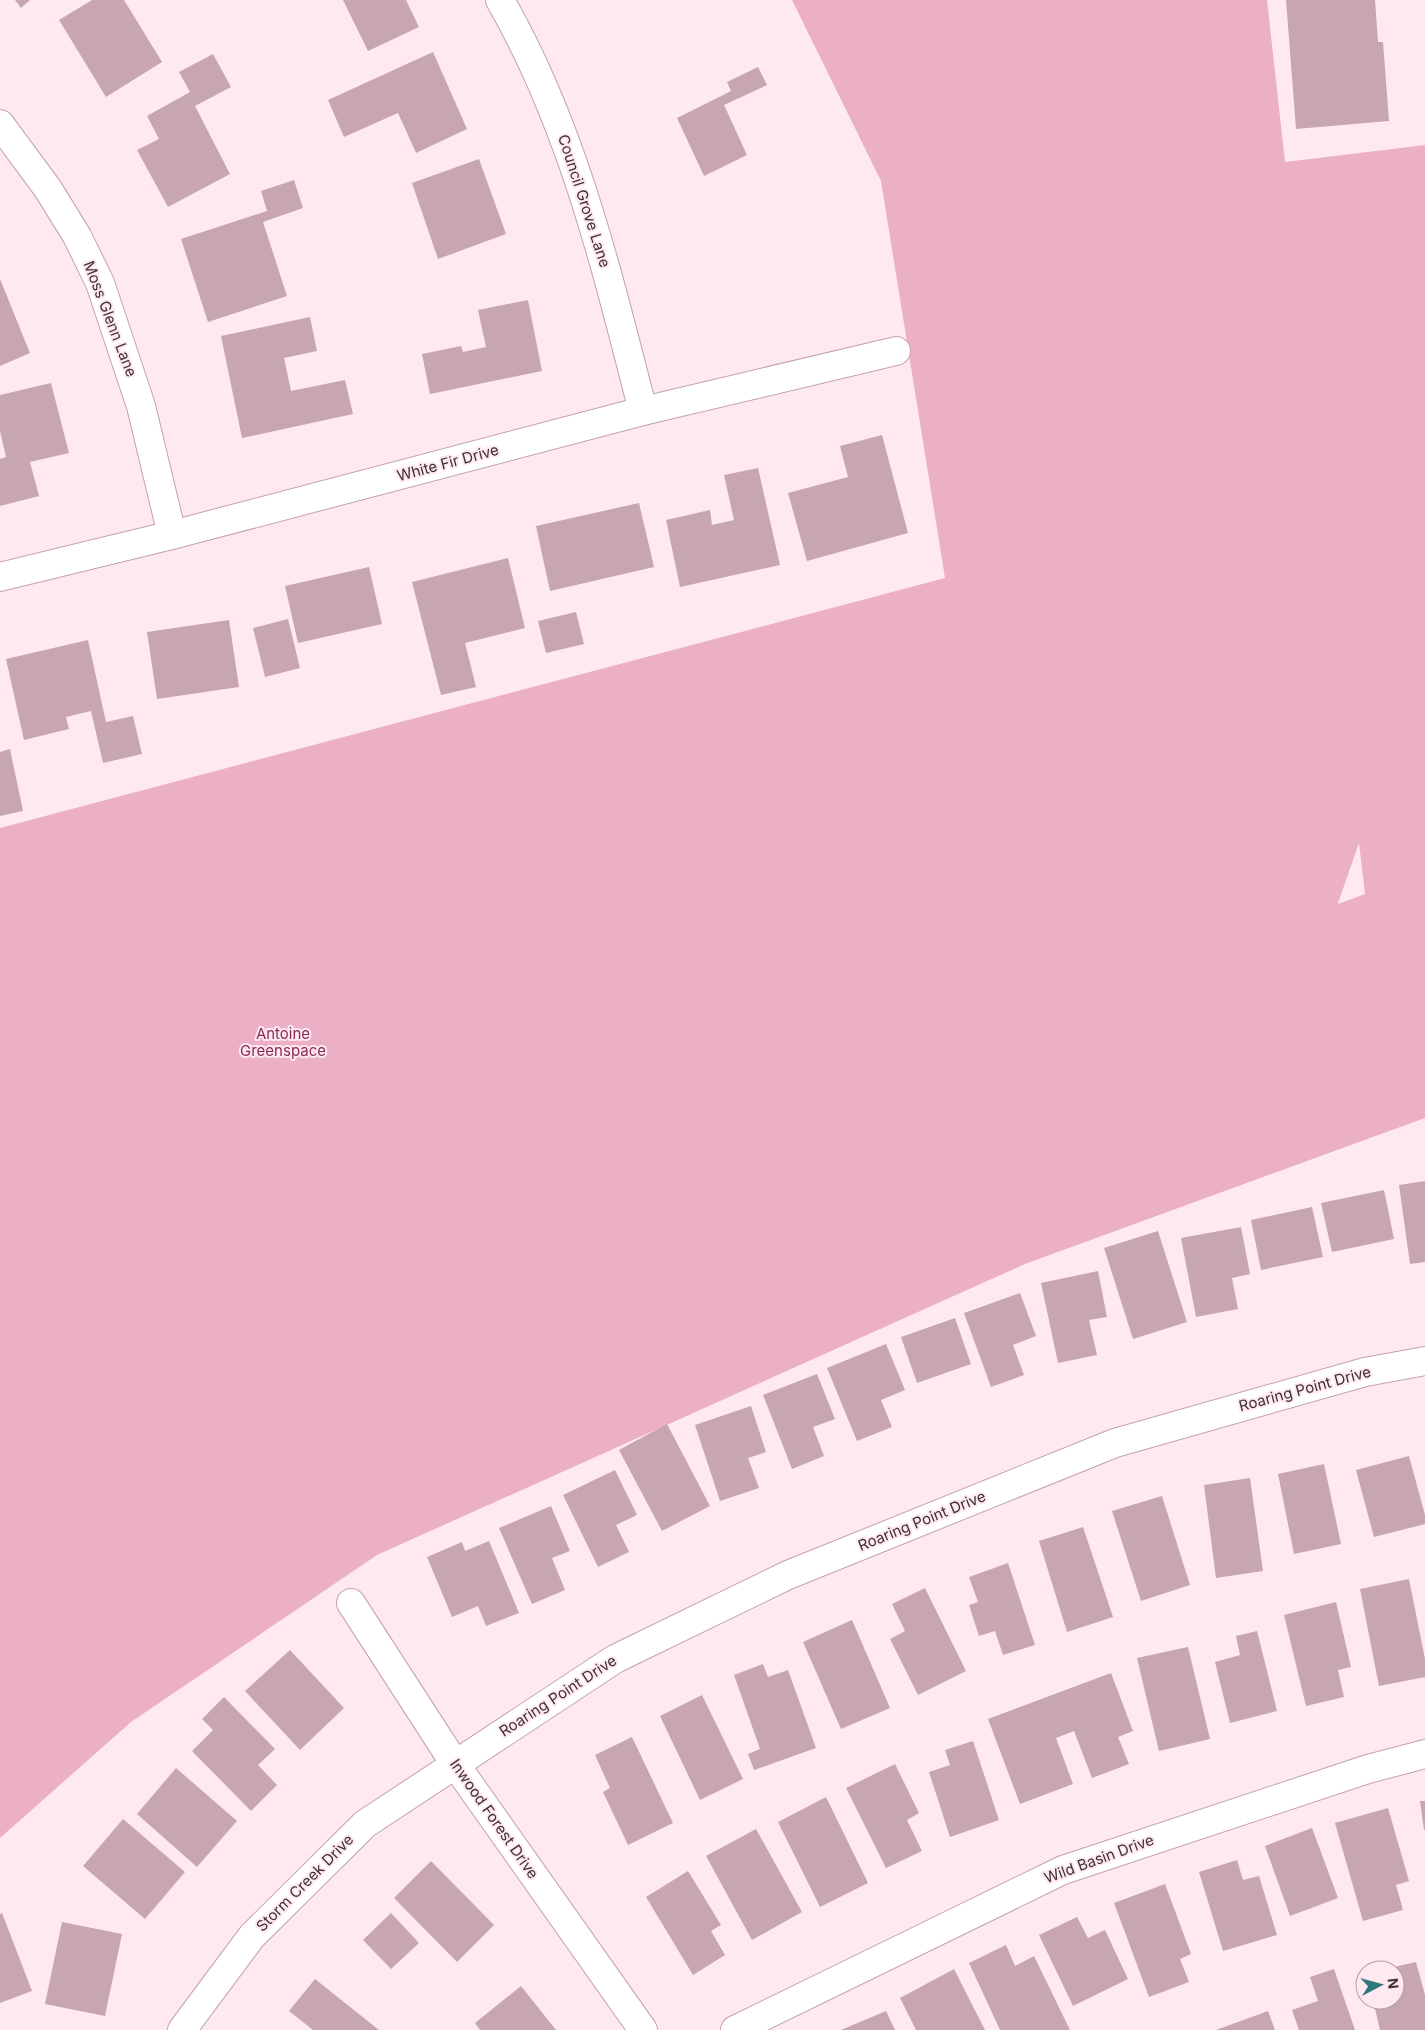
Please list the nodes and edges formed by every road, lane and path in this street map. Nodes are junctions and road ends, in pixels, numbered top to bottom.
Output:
1 (500, 0) edge
2 (0, 124) edge
3 (896, 351) dead end
4 (643, 411) junction
5 (172, 535) junction
6 (0, 577) edge
7 (1425, 1361) edge
8 (352, 1603) dead end
9 (1425, 1754) edge
10 (455, 1764) junction
11 (182, 2030) edge
12 (643, 2030) edge
13 (735, 2030) edge

1 - 4 street, Council Grove Lane
2 - 5 street, Moss Glenn Lane
3 - 4 street, White Fir Drive
4 - 5 street, White Fir Drive
5 - 6 street, White Fir Drive
7 - 10 street, Roaring Point Drive
8 - 10 street, Inwood Forest Drive
9 - 13 street, Wild Basin Drive
10 - 11 street, Storm Creek Drive
10 - 12 street, Inwood Forest Drive

